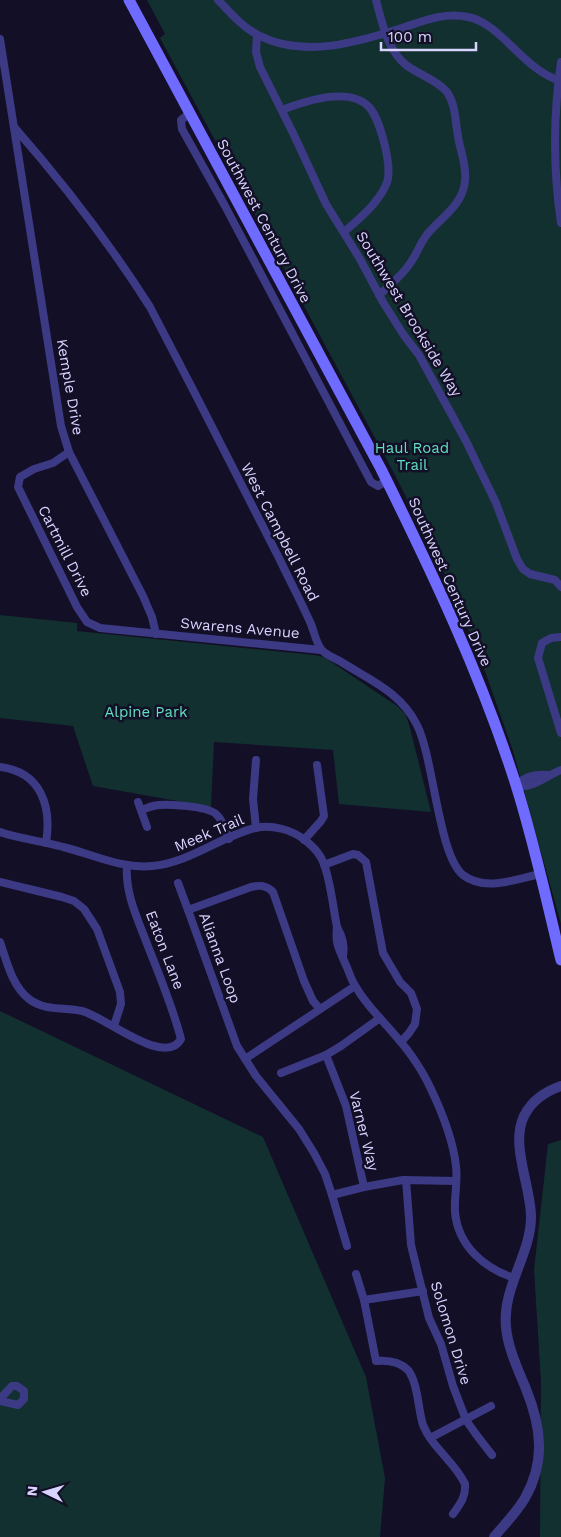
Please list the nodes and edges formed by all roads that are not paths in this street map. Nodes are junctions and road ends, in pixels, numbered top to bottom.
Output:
1 (129, 0) edge
2 (218, 0) edge
3 (376, 0) edge
4 (385, 33) junction
5 (257, 35) junction
6 (0, 39) edge
7 (561, 62) edge
8 (560, 81) edge
9 (9, 98) junction
10 (0, 99) edge
11 (282, 110) junction
12 (14, 127) junction
13 (561, 223) edge
14 (344, 232) junction
15 (379, 295) junction
16 (69, 452) junction
17 (561, 587) edge
18 (156, 634) junction
19 (561, 637) edge
20 (321, 650) junction
21 (561, 733) edge
22 (256, 760) dead end
23 (317, 765) dead end
24 (0, 767) edge
25 (561, 770) edge
26 (516, 786) junction
27 (147, 826) dead end
28 (256, 828) junction
29 (0, 832) edge
30 (229, 838) junction
31 (304, 840) junction
32 (46, 843) junction
33 (127, 865) junction
34 (324, 865) junction
35 (540, 874) junction
36 (0, 882) edge
37 (178, 883) dead end
38 (188, 910) junction
39 (0, 942) edge
40 (561, 960) edge
41 (355, 986) junction
42 (320, 1009) junction
43 (380, 1018) junction
44 (114, 1026) junction
45 (400, 1042) junction
46 (326, 1055) junction
47 (245, 1059) junction
48 (281, 1073) dead end
49 (561, 1086) edge
50 (406, 1180) junction
51 (456, 1181) junction
52 (364, 1187) junction
53 (332, 1195) junction
54 (347, 1246) dead end
55 (356, 1274) dead end
56 (514, 1278) junction
57 (423, 1291) junction
58 (364, 1300) junction
59 (491, 1406) dead end
60 (466, 1420) junction
61 (430, 1438) junction
62 (492, 1455) dead end
63 (452, 1514) dead end
64 (494, 1537) edge

1 - 26 main road, Southwest Century Drive
2 - 5 street
3 - 4 street
4 - 5 street
4 - 8 street
4 - 15 street
5 - 11 street, Southwest Brookside Way
6 - 9 street, Kemple Drive
7 - 8 street
8 - 13 street
9 - 10 street
9 - 12 street, Kemple Drive
11 - 14 street, Southwest Brookside Way
11 - 14 street
12 - 16 street, Kemple Drive
12 - 20 street, West Campbell Road
14 - 15 street, Southwest Brookside Way
15 - 17 street, Southwest Brookside Way
16 - 18 street, Kemple Drive
16 - 18 street, Cartmill Drive
18 - 20 street, Swarens Avenue
19 - 21 street
20 - 35 street
22 - 28 street
23 - 31 street
24 - 32 street
25 - 26 street
26 - 35 main road, Southwest Century Drive
27 - 30 street
28 - 30 street, Meek Trail
28 - 31 street, Meek Trail
29 - 32 street, Meek Trail
30 - 33 street, Meek Trail
31 - 34 street, Meek Trail
32 - 33 street, Meek Trail
33 - 44 street, Eaton Lane
34 - 41 street, Meek Trail
34 - 45 street
35 - 40 main road, Southwest Century Drive
36 - 44 street
37 - 38 street
38 - 42 street, Alianna Loop
38 - 47 street, Alianna Loop
39 - 44 street
41 - 42 street
41 - 43 street, Meek Trail
42 - 47 street
43 - 45 street, Meek Trail
43 - 46 street
45 - 51 street, Meek Trail
46 - 48 street
46 - 52 street, Varner Way
47 - 53 street, Alianna Loop
49 - 56 street
50 - 51 street
50 - 52 street
50 - 57 street, Solomon Drive
51 - 56 street, Meek Trail
52 - 53 street
53 - 54 street, Alianna Loop
55 - 58 street
56 - 64 street
57 - 58 street
57 - 60 street, Solomon Drive
58 - 61 street
59 - 60 street
60 - 61 street
60 - 62 street, Solomon Drive
61 - 63 street

